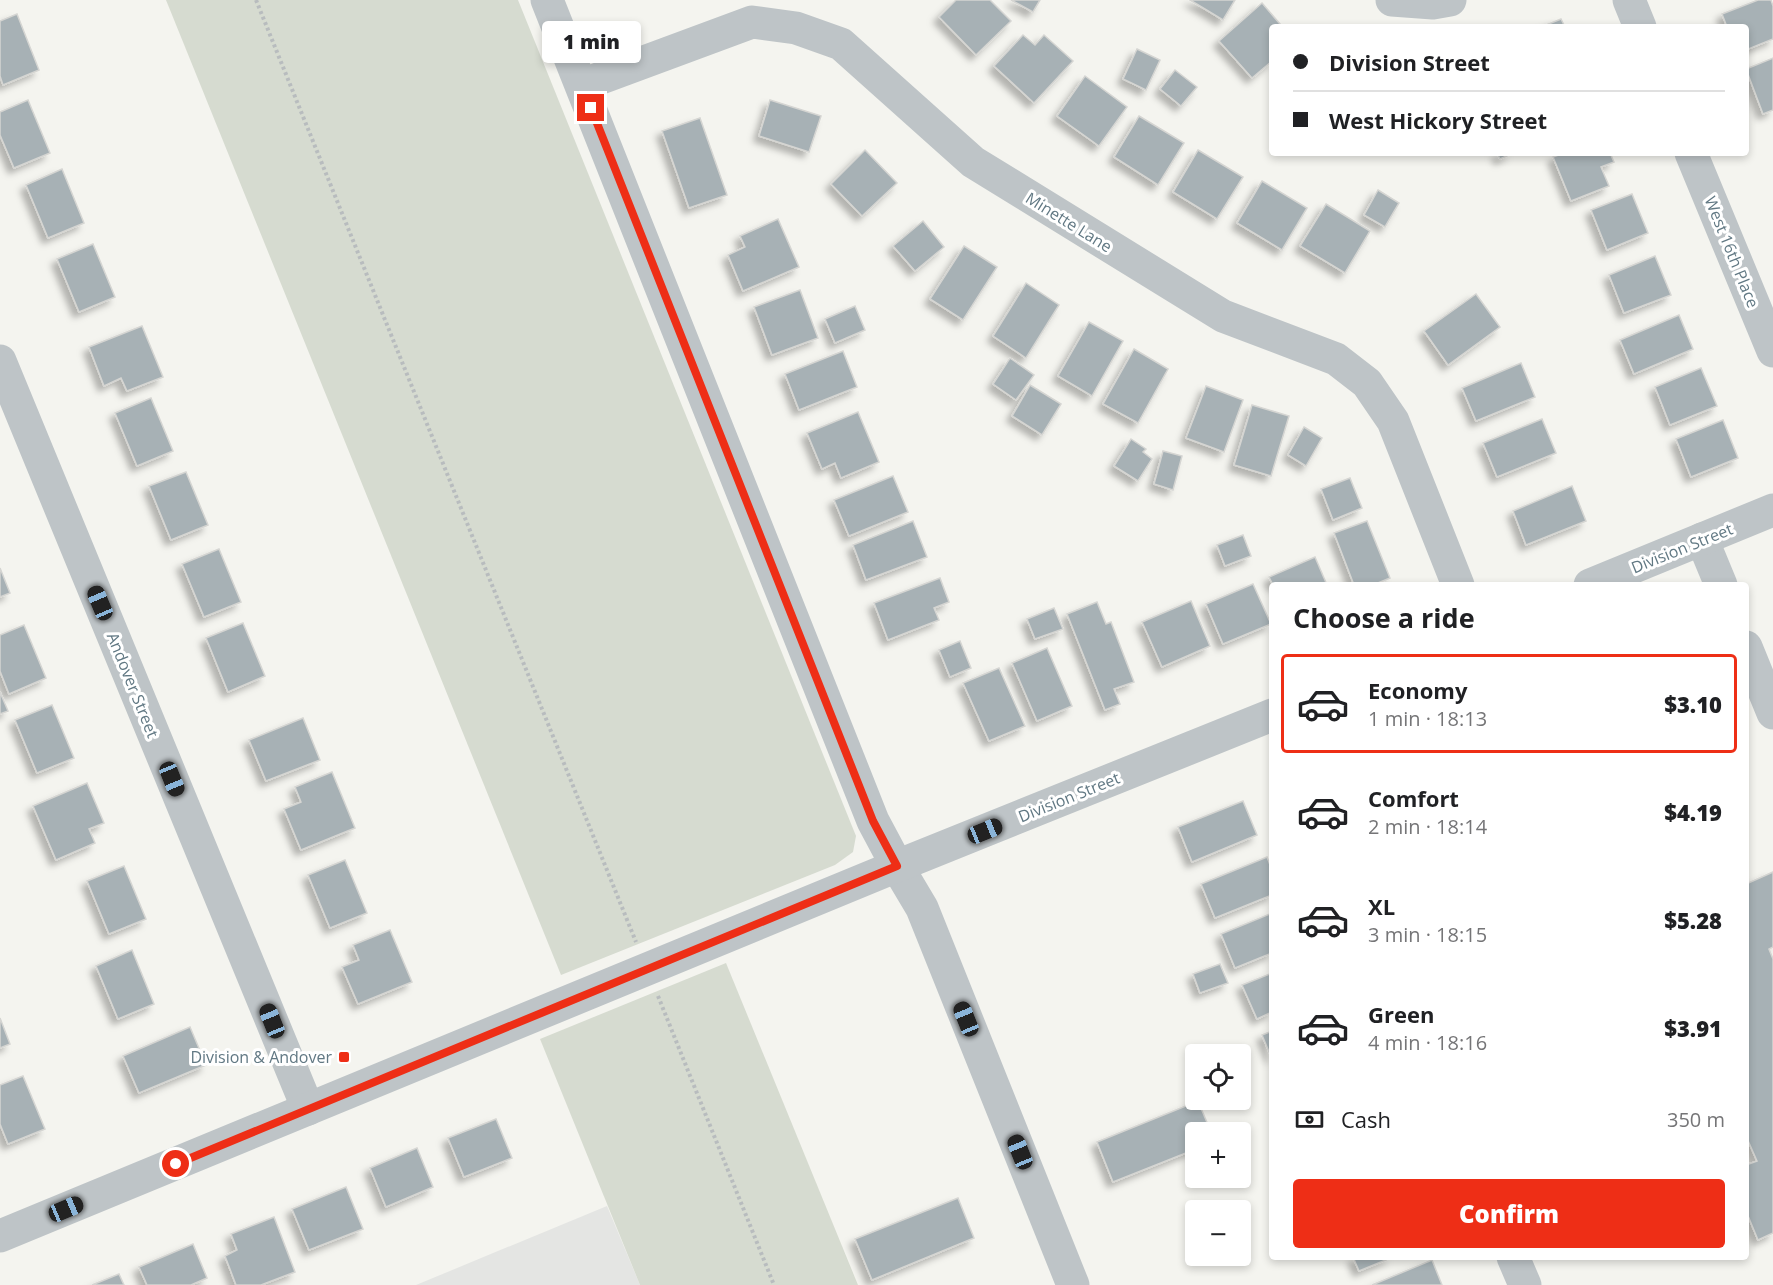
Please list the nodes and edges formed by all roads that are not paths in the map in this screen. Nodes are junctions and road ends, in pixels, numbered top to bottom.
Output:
1 (547, 0) edge
2 (1392, 0) edge
3 (1450, 0) edge
4 (1629, 0) edge
5 (1639, 24) edge
6 (582, 85) junction
7 (1692, 156) edge
8 (1773, 351) edge
9 (0, 361) edge
10 (1773, 510) edge
11 (1702, 539) junction
12 (1457, 582) edge
13 (1597, 582) edge
14 (1720, 582) edge
15 (1749, 654) edge
16 (1773, 713) edge
17 (1269, 716) edge
18 (897, 866) junction
19 (308, 1109) junction
20 (0, 1236) edge
21 (1514, 1260) edge
22 (1073, 1285) edge
23 (1525, 1285) edge

1 - 6 street
2 - 3 street
4 - 5 street
6 - 12 street, Minette Lane
6 - 18 street
7 - 8 street, West 16th Place
9 - 19 street, Andover Street
10 - 11 street, Division Street
11 - 13 street, Division Street
11 - 14 street
15 - 16 street
17 - 18 street, Division Street
18 - 19 street, Division Street
18 - 22 street
19 - 20 street, Division Street
21 - 23 street

